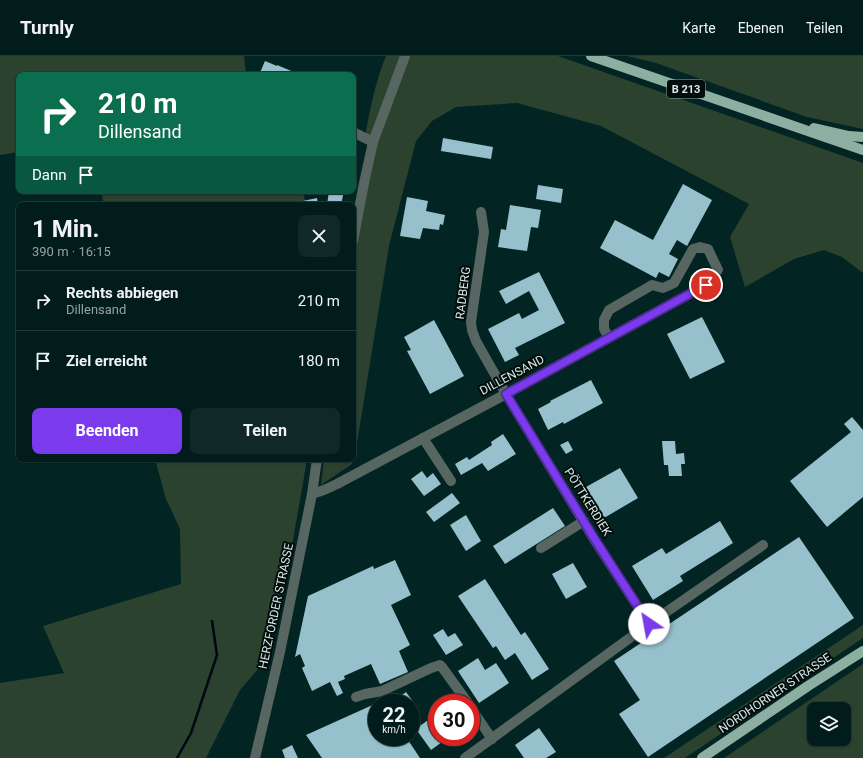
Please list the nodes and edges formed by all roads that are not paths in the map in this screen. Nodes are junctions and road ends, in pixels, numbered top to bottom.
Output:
1 (405, 56) edge
2 (591, 56) edge
3 (780, 121) junction
4 (356, 134) edge
5 (863, 137) edge
6 (373, 142) junction
7 (863, 150) edge
8 (481, 212) dead end
9 (356, 225) edge
10 (608, 338) junction
11 (506, 394) junction
12 (423, 438) junction
13 (317, 462) edge
14 (451, 482) dead end
15 (312, 494) junction
16 (584, 521) junction
17 (763, 546) dead end
18 (541, 548) dead end
19 (649, 624) junction
20 (863, 651) edge
21 (462, 694) edge
22 (356, 697) dead end
23 (480, 721) edge
24 (492, 739) junction
25 (477, 755) edge
26 (255, 758) edge
27 (465, 758) edge
28 (702, 758) edge

1 - 6 street
2 - 3 main road, B 213
3 - 5 main road
3 - 7 main road, B 213
4 - 6 street
6 - 9 street
8 - 11 street, RADBERG
10 - 10 street, DILLENSAND
10 - 11 street, DILLENSAND
11 - 12 street, DILLENSAND
11 - 16 street, PÖTTKERDIEK
12 - 14 street
12 - 15 street, DILLENSAND
13 - 15 street, HERZFORDER STRASSE
15 - 26 street, HERZFORDER STRASSE
16 - 18 street
16 - 19 street, PÖTTKERDIEK
17 - 19 street
19 - 24 street
20 - 28 main road, NORDHORNER STRASSE
21 - 22 street
23 - 24 street
24 - 25 street
25 - 27 street

